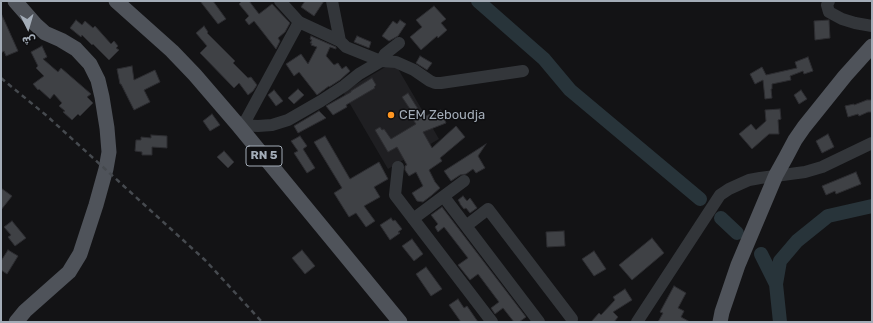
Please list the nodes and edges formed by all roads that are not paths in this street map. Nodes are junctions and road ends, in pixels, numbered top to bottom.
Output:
1 (15, 1) edge
2 (116, 1) edge
3 (332, 1) edge
4 (829, 1) edge
5 (286, 3) edge
6 (299, 22) junction
7 (872, 26) edge
8 (340, 41) junction
9 (399, 43) dead end
10 (872, 46) edge
11 (382, 61) junction
12 (523, 71) dead end
13 (238, 125) junction
14 (872, 143) edge
15 (398, 167) dead end
16 (776, 175) junction
17 (464, 181) dead end
18 (444, 197) junction
19 (413, 219) junction
20 (466, 226) junction
21 (572, 319) dead end
22 (533, 320) edge
23 (16, 322) edge
24 (400, 322) edge
25 (492, 322) edge
26 (637, 322) edge
27 (720, 322) edge

1 - 23 main road
2 - 13 main road, RN 5
3 - 8 street
4 - 7 street
5 - 6 street
6 - 8 street
6 - 13 street
8 - 11 street
9 - 11 street
10 - 16 main road
11 - 12 street
11 - 13 street
13 - 24 main road, RN 5
14 - 16 street
15 - 19 street
16 - 26 street
16 - 27 main road
17 - 18 street
18 - 19 street
18 - 20 street
19 - 25 street
20 - 21 street
20 - 22 street

